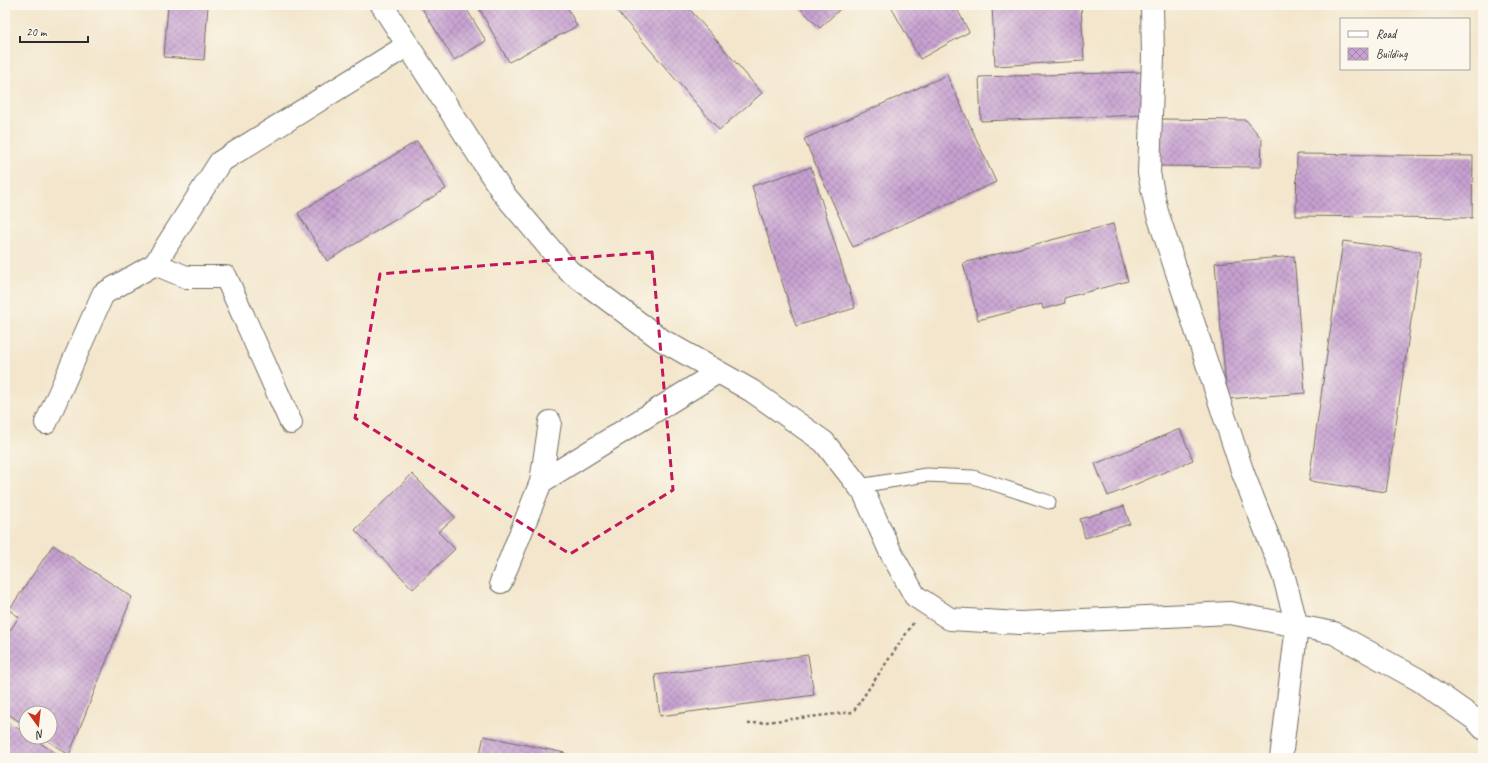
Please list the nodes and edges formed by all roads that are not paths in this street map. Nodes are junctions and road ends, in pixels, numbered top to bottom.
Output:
1 (382, 5) edge
2 (1152, 5) edge
3 (408, 45) junction
4 (155, 264) junction
5 (718, 372) junction
6 (550, 422) dead end
7 (46, 423) dead end
8 (291, 423) dead end
9 (541, 482) junction
10 (859, 486) junction
11 (1048, 502) dead end
12 (501, 582) dead end
13 (1297, 626) junction
14 (1483, 728) edge
15 (1281, 758) edge

1 - 3 street
2 - 13 street
3 - 4 street
3 - 5 street
4 - 7 street
4 - 8 street
5 - 9 street
5 - 10 street
6 - 9 street
9 - 12 street
10 - 11 lane
10 - 13 street
13 - 14 street
13 - 15 street

